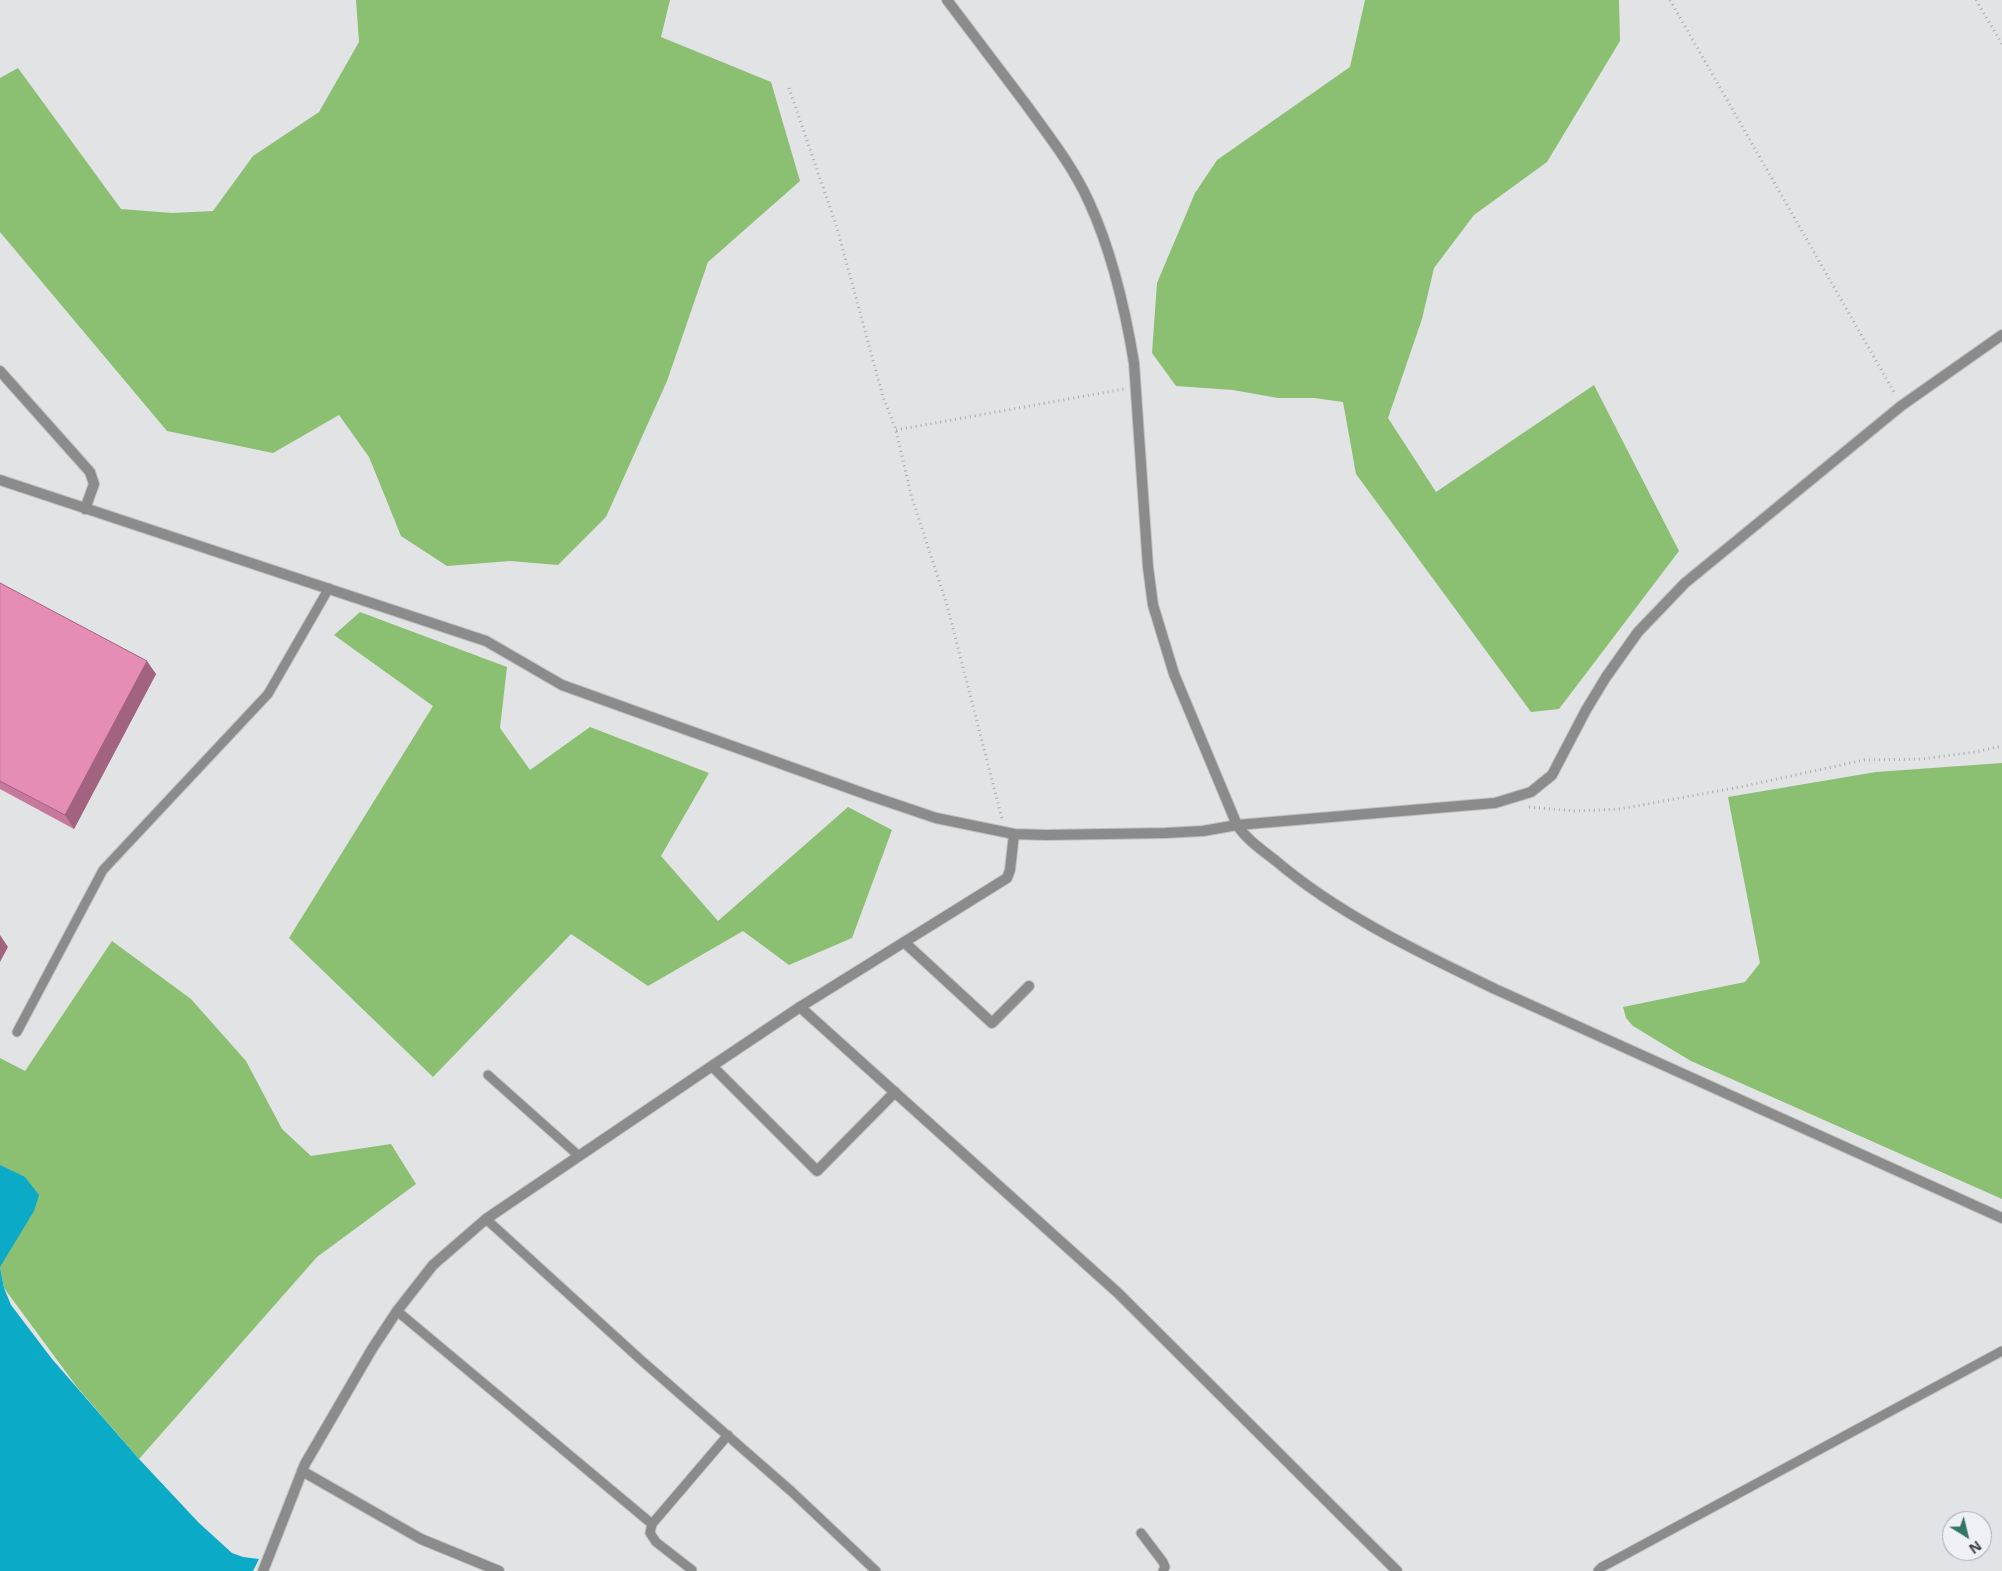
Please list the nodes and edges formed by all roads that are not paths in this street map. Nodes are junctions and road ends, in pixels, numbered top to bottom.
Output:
1 (947, 0) edge
2 (2002, 335) edge
3 (0, 371) edge
4 (0, 480) edge
5 (85, 508) junction
6 (329, 588) junction
7 (1237, 825) junction
8 (1014, 834) junction
9 (904, 942) junction
10 (1029, 986) dead end
11 (800, 1007) junction
12 (17, 1032) dead end
13 (712, 1066) junction
14 (488, 1076) dead end
15 (895, 1092) junction
16 (579, 1156) junction
17 (2002, 1218) edge
18 (486, 1219) junction
19 (397, 1311) junction
20 (2002, 1351) edge
21 (728, 1435) junction
22 (302, 1472) junction
23 (652, 1524) junction
24 (1141, 1533) dead end
25 (692, 1570) dead end
26 (263, 1571) edge
27 (498, 1571) edge
28 (876, 1571) edge
29 (1163, 1571) edge
30 (1397, 1571) edge
31 (1598, 1571) edge

1 - 7 street
2 - 7 street
3 - 5 street
4 - 5 street
5 - 6 street
6 - 8 street
6 - 12 lane
7 - 8 street
7 - 17 street
8 - 9 street
9 - 10 street
9 - 11 street
11 - 13 street
11 - 15 street
13 - 15 street
13 - 16 street
14 - 16 lane
15 - 30 street
16 - 18 street
18 - 19 street
18 - 21 lane
19 - 22 street
19 - 23 lane
20 - 31 lane
21 - 23 lane
21 - 28 lane
22 - 26 street
22 - 27 street
23 - 25 lane
24 - 29 lane

